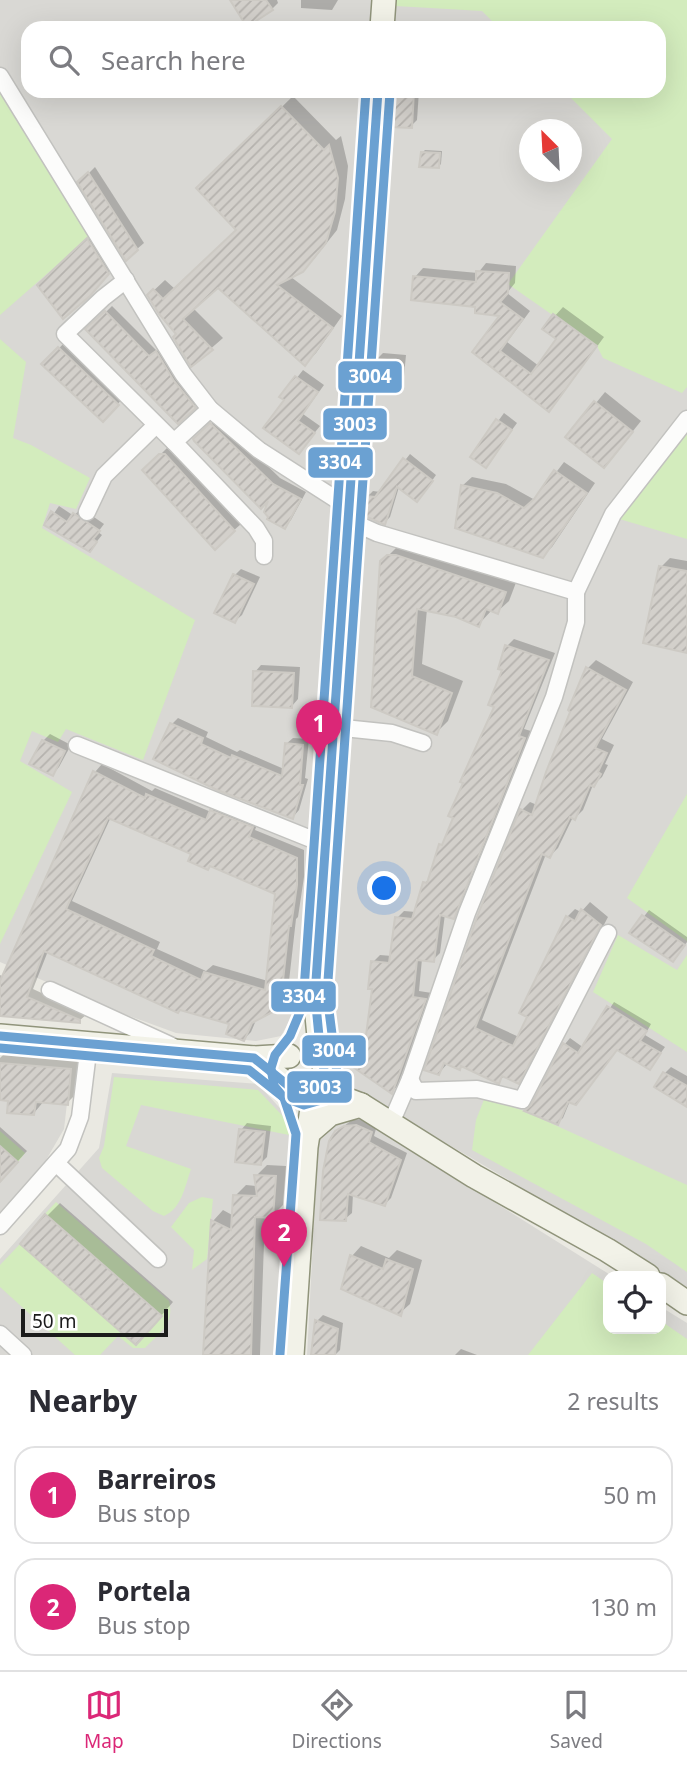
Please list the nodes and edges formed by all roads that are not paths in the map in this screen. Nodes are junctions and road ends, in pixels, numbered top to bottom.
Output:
1 (384, 0) edge
2 (382, 21) edge
3 (0, 76) edge
4 (377, 98) edge
5 (126, 280) junction
6 (210, 409) junction
7 (687, 419) edge
8 (156, 425) junction
9 (174, 442) junction
10 (87, 512) dead end
11 (348, 520) junction
12 (264, 556) dead end
13 (576, 592) junction
14 (334, 727) junction
15 (423, 743) dead end
16 (77, 745) dead end
17 (326, 845) junction
18 (608, 933) dead end
19 (50, 990) dead end
20 (315, 1008) junction
21 (0, 1036) edge
22 (89, 1044) junction
23 (184, 1052) junction
24 (292, 1054) junction
25 (254, 1058) junction
26 (410, 1079) junction
27 (310, 1080) junction
28 (361, 1105) junction
29 (391, 1124) junction
30 (308, 1133) junction
31 (56, 1163) junction
32 (0, 1226) edge
33 (158, 1259) dead end
34 (640, 1271) edge
35 (666, 1288) edge
36 (687, 1303) edge
37 (0, 1334) edge
38 (23, 1355) edge
39 (292, 1355) edge

1 - 2 main road
3 - 5 street
4 - 11 main road
5 - 6 street
5 - 8 street
6 - 9 street
6 - 11 street
7 - 13 street
8 - 9 street
8 - 10 street
9 - 12 street
11 - 13 street
11 - 14 main road
13 - 26 street
14 - 15 street
14 - 17 main road
16 - 17 street
17 - 20 main road
18 - 26 street
19 - 23 street
20 - 24 main road
20 - 27 main road
21 - 22 main road
22 - 23 main road
22 - 31 street
23 - 25 main road
24 - 25 main road
24 - 27 main road
24 - 27 main road
25 - 27 main road
26 - 29 street
27 - 28 main road
27 - 30 main road
28 - 29 main road
28 - 30 main road
29 - 34 main road
30 - 39 main road
31 - 32 street
31 - 33 street
35 - 36 main road
37 - 38 street

